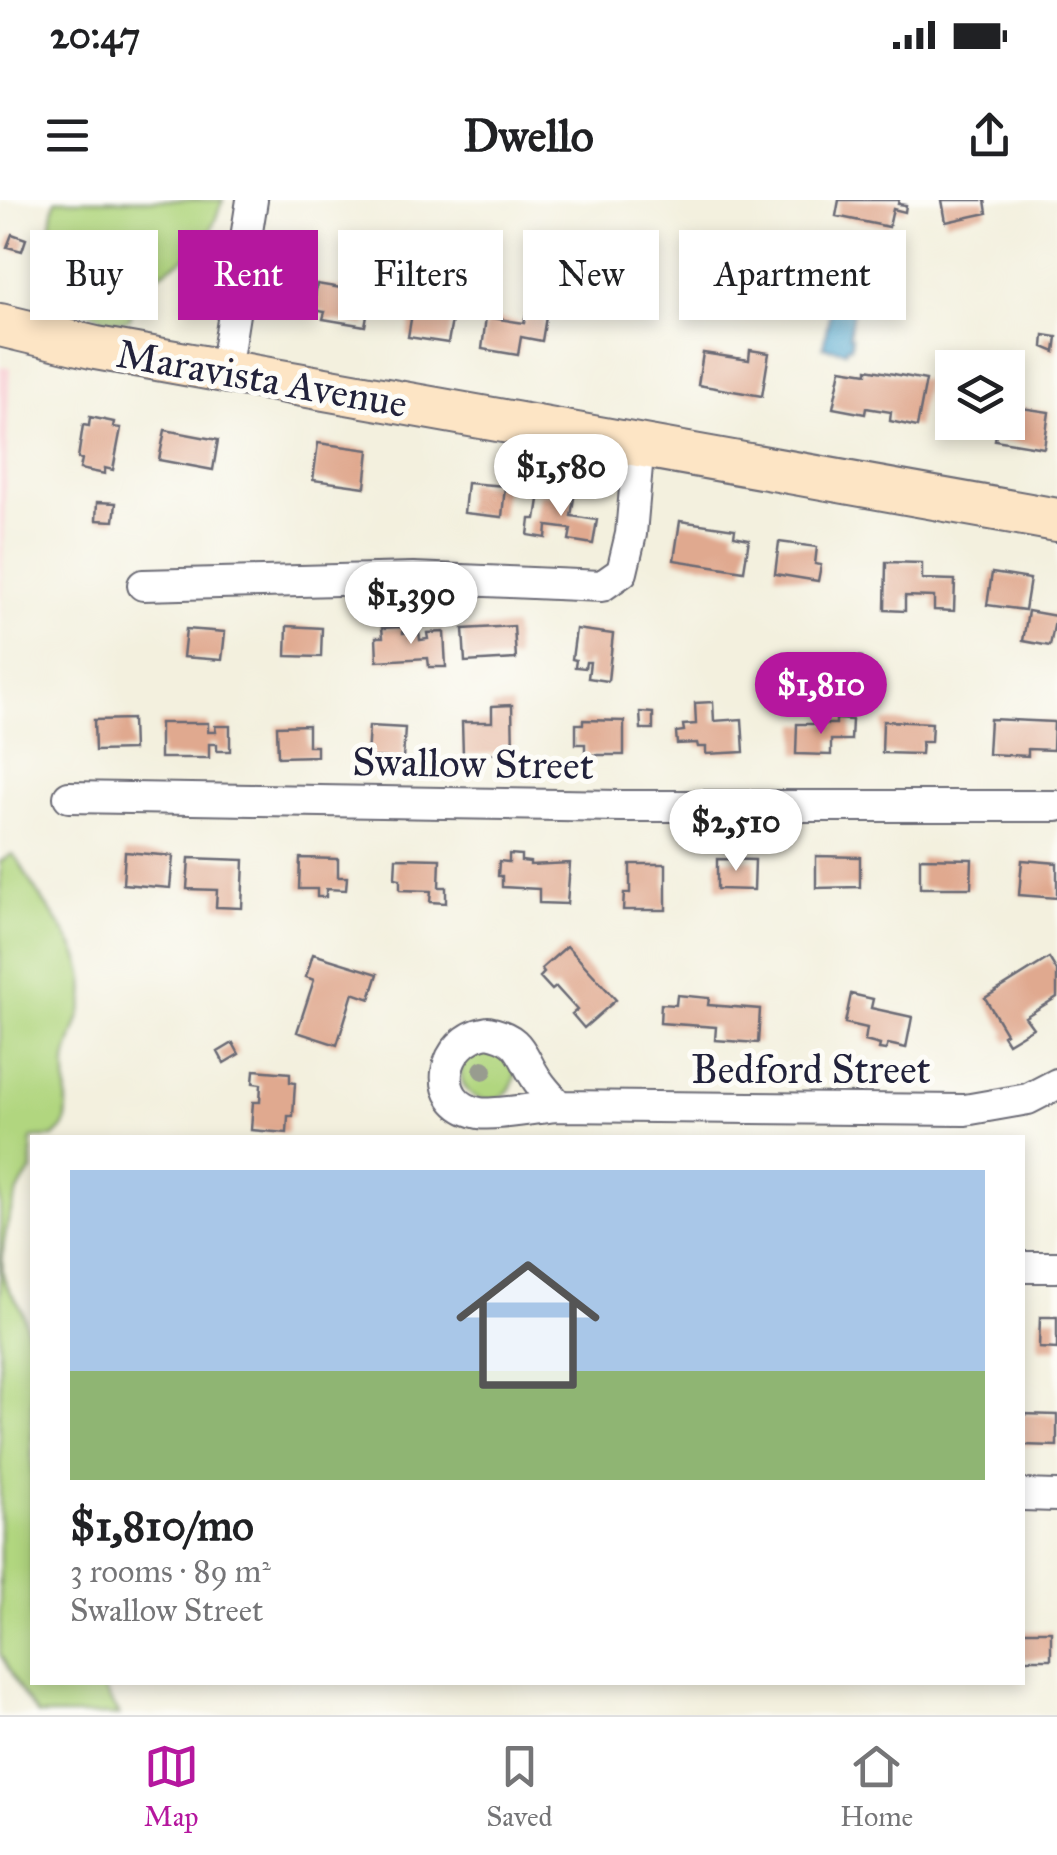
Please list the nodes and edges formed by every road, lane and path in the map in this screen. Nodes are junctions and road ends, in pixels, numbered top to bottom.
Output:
1 (252, 200) edge
2 (0, 325) edge
3 (225, 372) junction
4 (638, 444) junction
5 (1057, 520) edge
6 (144, 585) dead end
7 (68, 796) dead end
8 (1057, 806) edge
9 (1057, 1084) edge
10 (559, 1106) dead end
11 (1025, 1266) edge
12 (1057, 1267) edge
13 (1025, 1496) edge
14 (1057, 1496) edge

1 - 3 street
2 - 3 main road, Maravista Avenue
3 - 4 main road, Maravista Avenue
4 - 5 main road, Maravista Avenue
4 - 6 street
7 - 8 street, Swallow Street
9 - 10 street, Bedford Street
11 - 12 street
13 - 14 street

